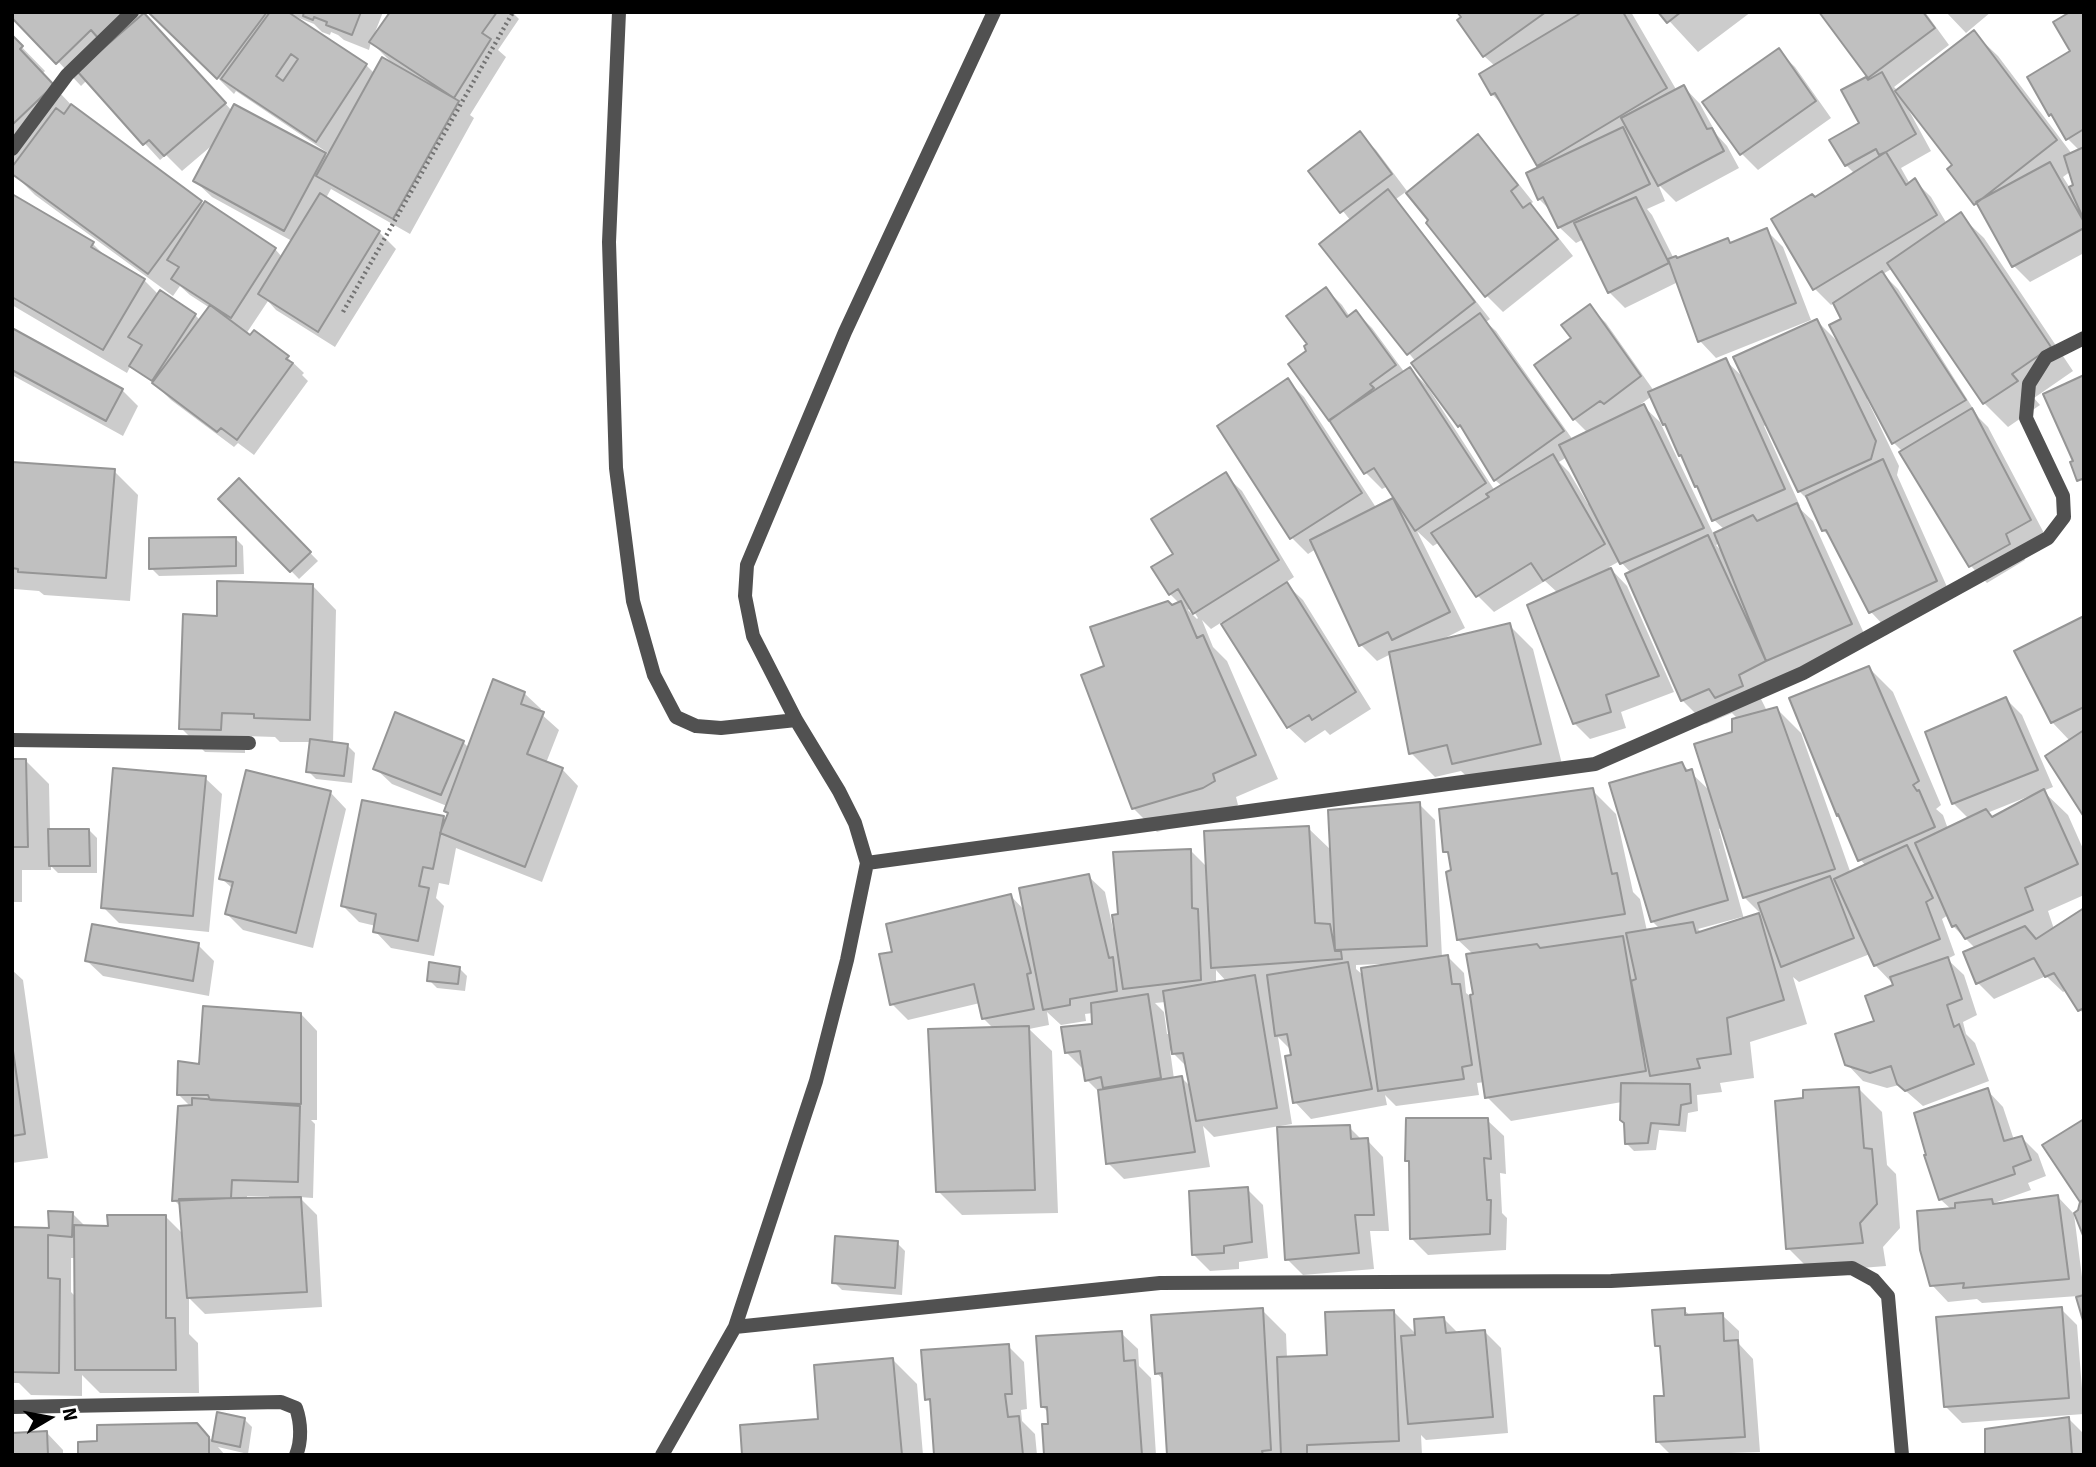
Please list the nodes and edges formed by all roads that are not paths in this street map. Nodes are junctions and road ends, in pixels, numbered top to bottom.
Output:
1 (132, 12) edge
2 (619, 12) edge
3 (995, 12) edge
4 (12, 149) edge
5 (2084, 338) edge
6 (796, 720) junction
7 (12, 740) edge
8 (249, 743) dead end
9 (867, 863) junction
10 (735, 1327) junction
11 (12, 1407) edge
12 (296, 1455) edge
13 (662, 1455) edge
14 (1902, 1455) edge

1 - 4 street
2 - 6 street
3 - 6 street
5 - 9 street
6 - 9 street
7 - 8 street
9 - 10 street
10 - 13 street
10 - 14 street
11 - 12 street

